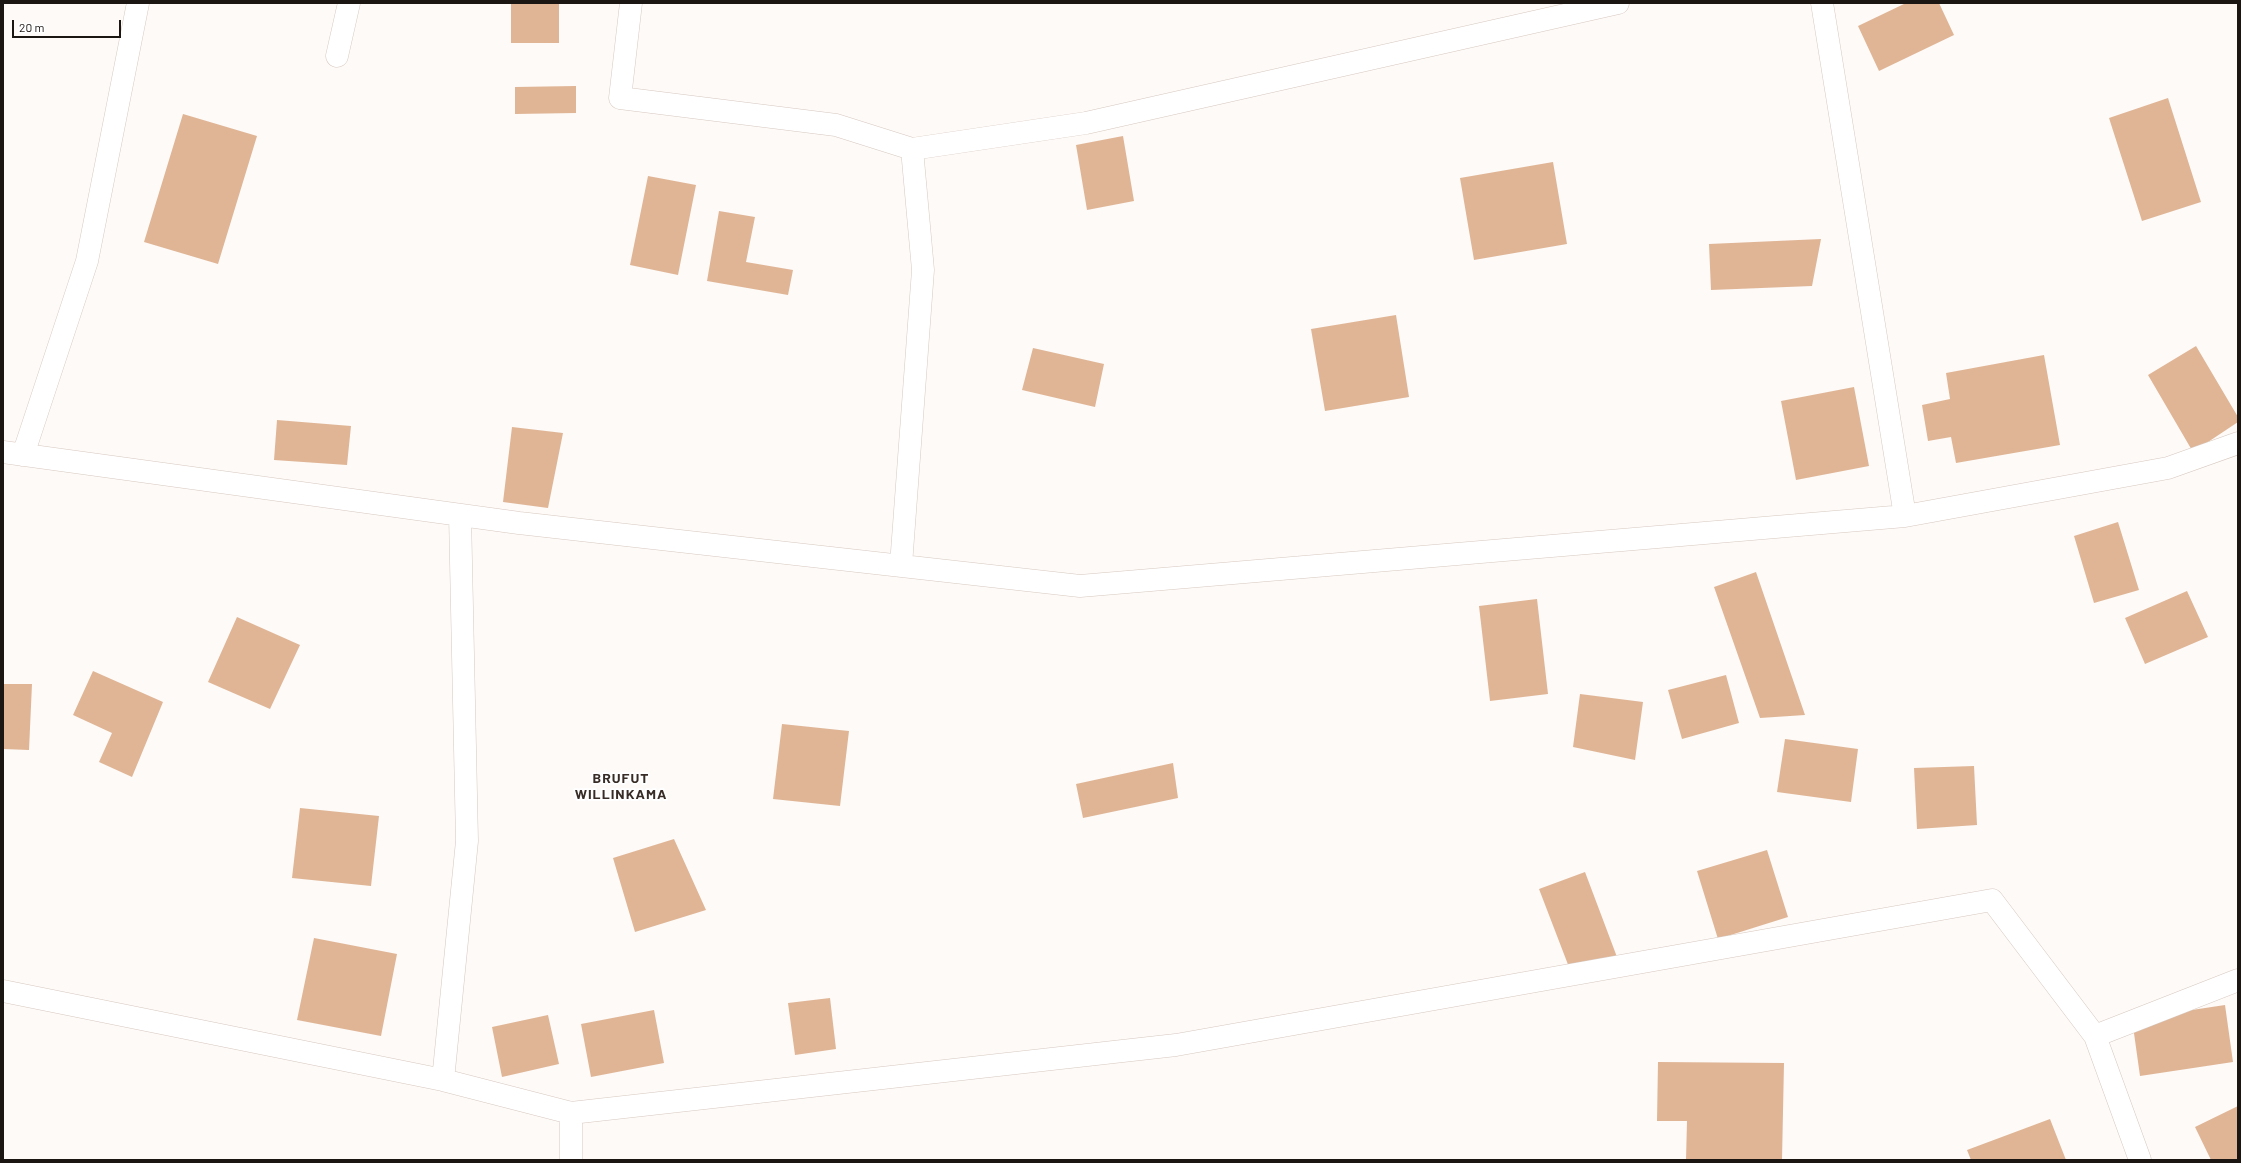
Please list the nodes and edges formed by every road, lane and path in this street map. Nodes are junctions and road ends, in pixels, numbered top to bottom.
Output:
1 (138, 3) edge
2 (349, 3) edge
3 (631, 3) edge
4 (1618, 3) edge
5 (1822, 3) edge
6 (337, 56) dead end
7 (912, 149) junction
8 (2238, 443) edge
9 (13, 453) edge
10 (460, 515) junction
11 (1905, 516) junction
12 (901, 565) junction
13 (2238, 980) edge
14 (3, 991) edge
15 (2096, 1036) junction
16 (443, 1080) junction
17 (570, 1114) junction
18 (571, 1160) edge
19 (2140, 1160) edge

1 - 9 street
2 - 6 street
3 - 7 street
4 - 7 street
5 - 11 street
7 - 12 street
8 - 11 street
9 - 10 street
10 - 12 street
10 - 16 street
11 - 12 street
13 - 15 street
14 - 16 street
15 - 17 street
15 - 19 street
16 - 17 street
17 - 18 street

